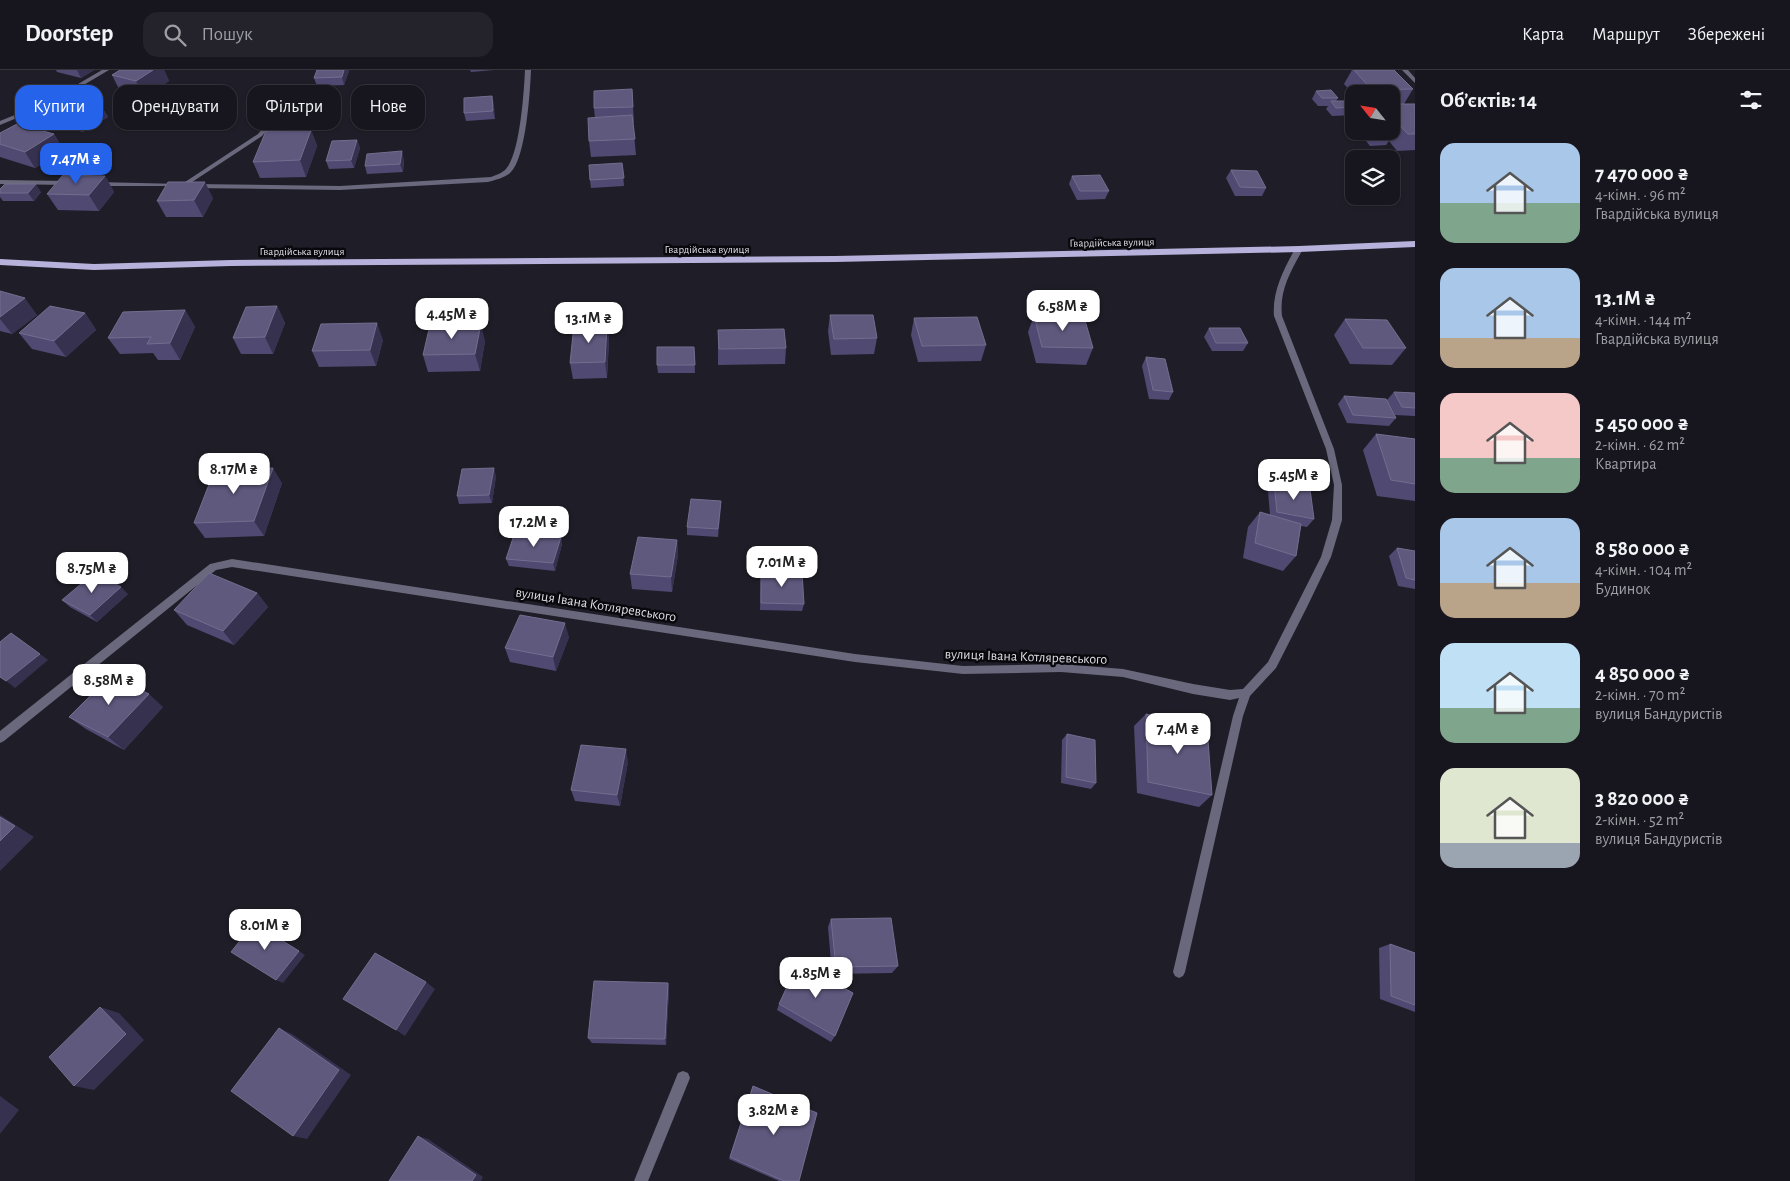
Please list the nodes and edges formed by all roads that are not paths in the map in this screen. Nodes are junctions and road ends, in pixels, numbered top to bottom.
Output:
1 (106, 70) edge
2 (528, 70) edge
3 (1405, 70) edge
4 (1415, 81) edge
5 (0, 123) edge
6 (264, 130) edge
7 (0, 182) edge
8 (74, 184) edge
9 (84, 184) edge
10 (183, 186) junction
11 (1415, 244) edge
12 (1299, 249) junction
13 (0, 262) edge
14 (1246, 693) junction
15 (0, 738) edge
16 (1179, 972) dead end
17 (683, 1078) dead end
18 (641, 1181) edge

1 - 5 street
2 - 10 street
3 - 4 street
6 - 10 street
7 - 8 street
9 - 10 street
11 - 12 main road, Гвардійська вулиця
12 - 13 main road, Гвардійська вулиця
12 - 14 street
14 - 15 street, вулиця Івана Котляревського
14 - 16 street
17 - 18 street

